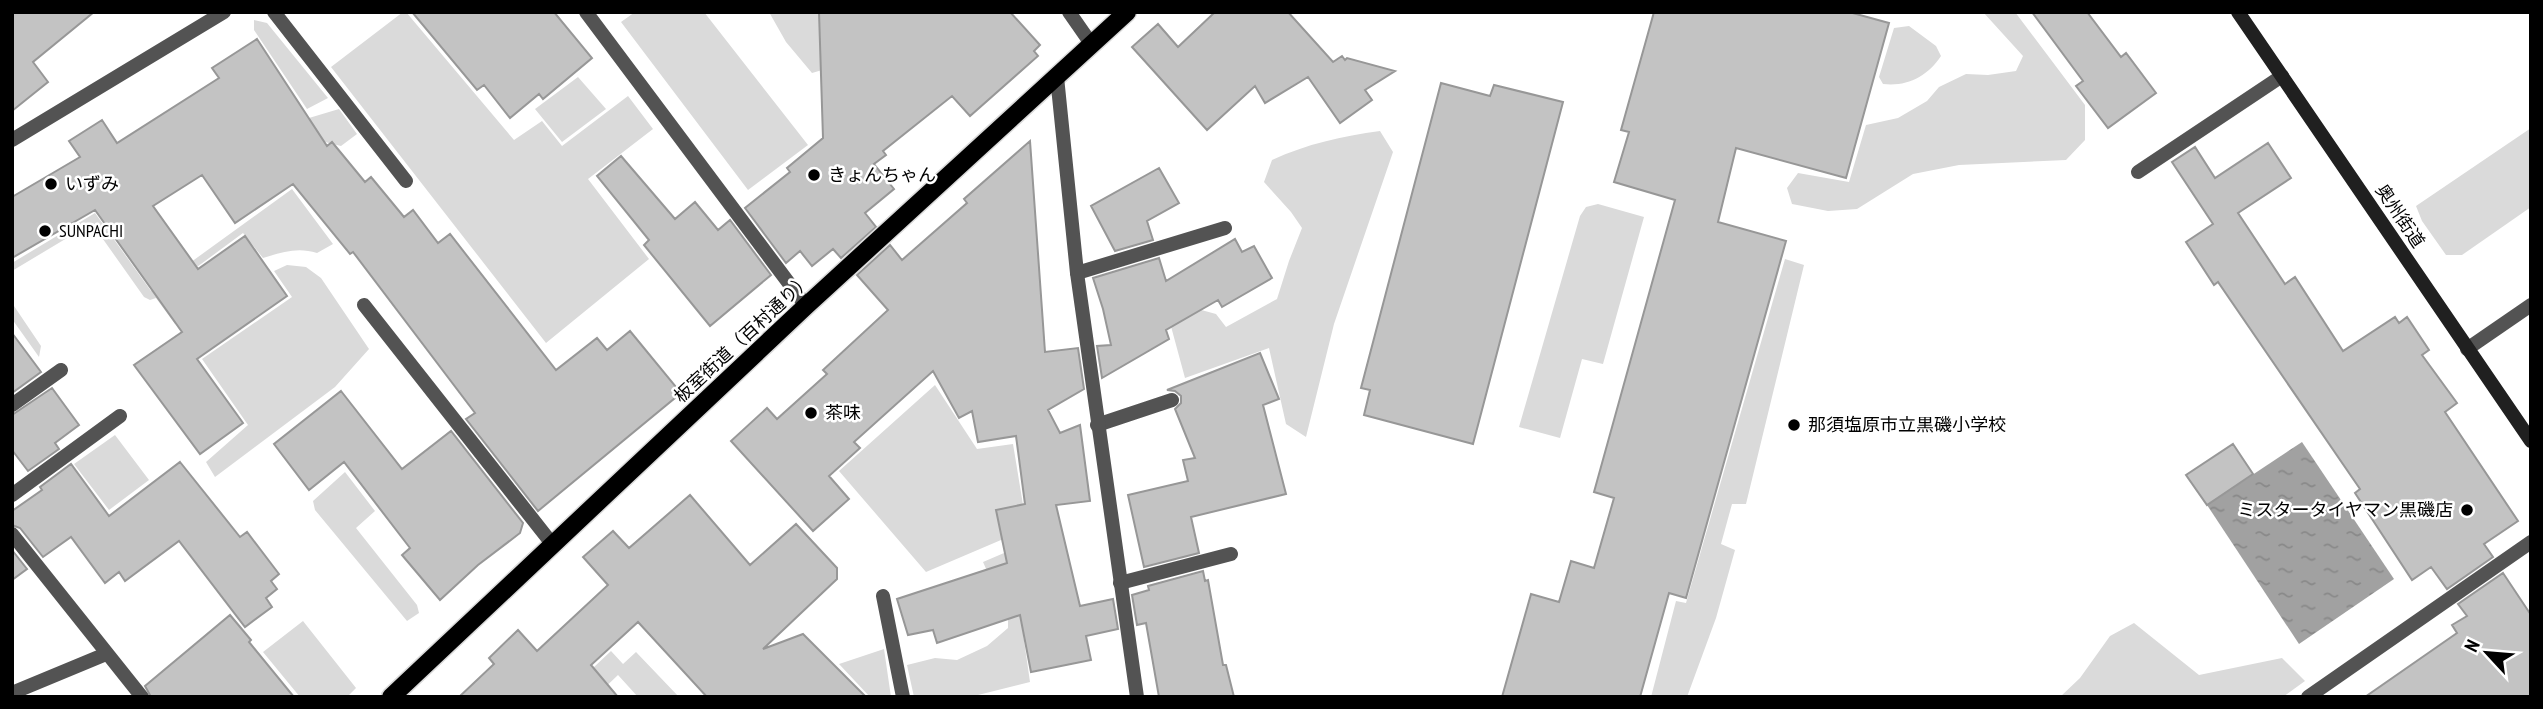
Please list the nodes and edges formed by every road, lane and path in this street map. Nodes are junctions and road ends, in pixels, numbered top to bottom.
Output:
1 (224, 12) edge
2 (274, 12) edge
3 (586, 12) edge
4 (1069, 12) edge
5 (1126, 12) edge
6 (2238, 12) edge
7 (1092, 45) junction
8 (2282, 76) junction
9 (1057, 77) junction
10 (12, 140) edge
11 (2138, 172) dead end
12 (406, 181) dead end
13 (1226, 228) dead end
14 (1077, 273) junction
15 (364, 305) dead end
16 (806, 306) junction
17 (2531, 306) edge
18 (2467, 349) junction
19 (61, 370) dead end
20 (1172, 400) dead end
21 (12, 405) edge
22 (120, 416) dead end
23 (1097, 425) junction
24 (2531, 441) edge
25 (12, 495) edge
26 (12, 534) edge
27 (2531, 542) edge
28 (553, 545) junction
29 (1231, 554) dead end
30 (1120, 583) junction
31 (883, 596) dead end
32 (106, 654) junction
33 (12, 693) edge
34 (142, 697) edge
35 (391, 697) edge
36 (903, 697) edge
37 (1137, 697) edge
38 (2308, 697) edge

1 - 10 street
2 - 12 street
3 - 16 street
4 - 7 street
5 - 7 main road, 板室街道（百村通り）
6 - 8 main road, 奥州街道
7 - 9 main road, 板室街道（百村通り）
8 - 11 street
8 - 18 main road, 奥州街道
9 - 14 street
9 - 16 main road, 板室街道（百村通り）
13 - 14 street
14 - 23 street
15 - 28 street
16 - 28 main road, 板室街道（百村通り）
17 - 18 street
18 - 24 main road, 奥州街道
19 - 21 street
20 - 23 street
22 - 25 street
23 - 30 street
26 - 32 street
27 - 38 street
28 - 35 main road, 板室街道（百村通り）
29 - 30 street
30 - 37 street
31 - 36 street
32 - 33 street
32 - 34 street

